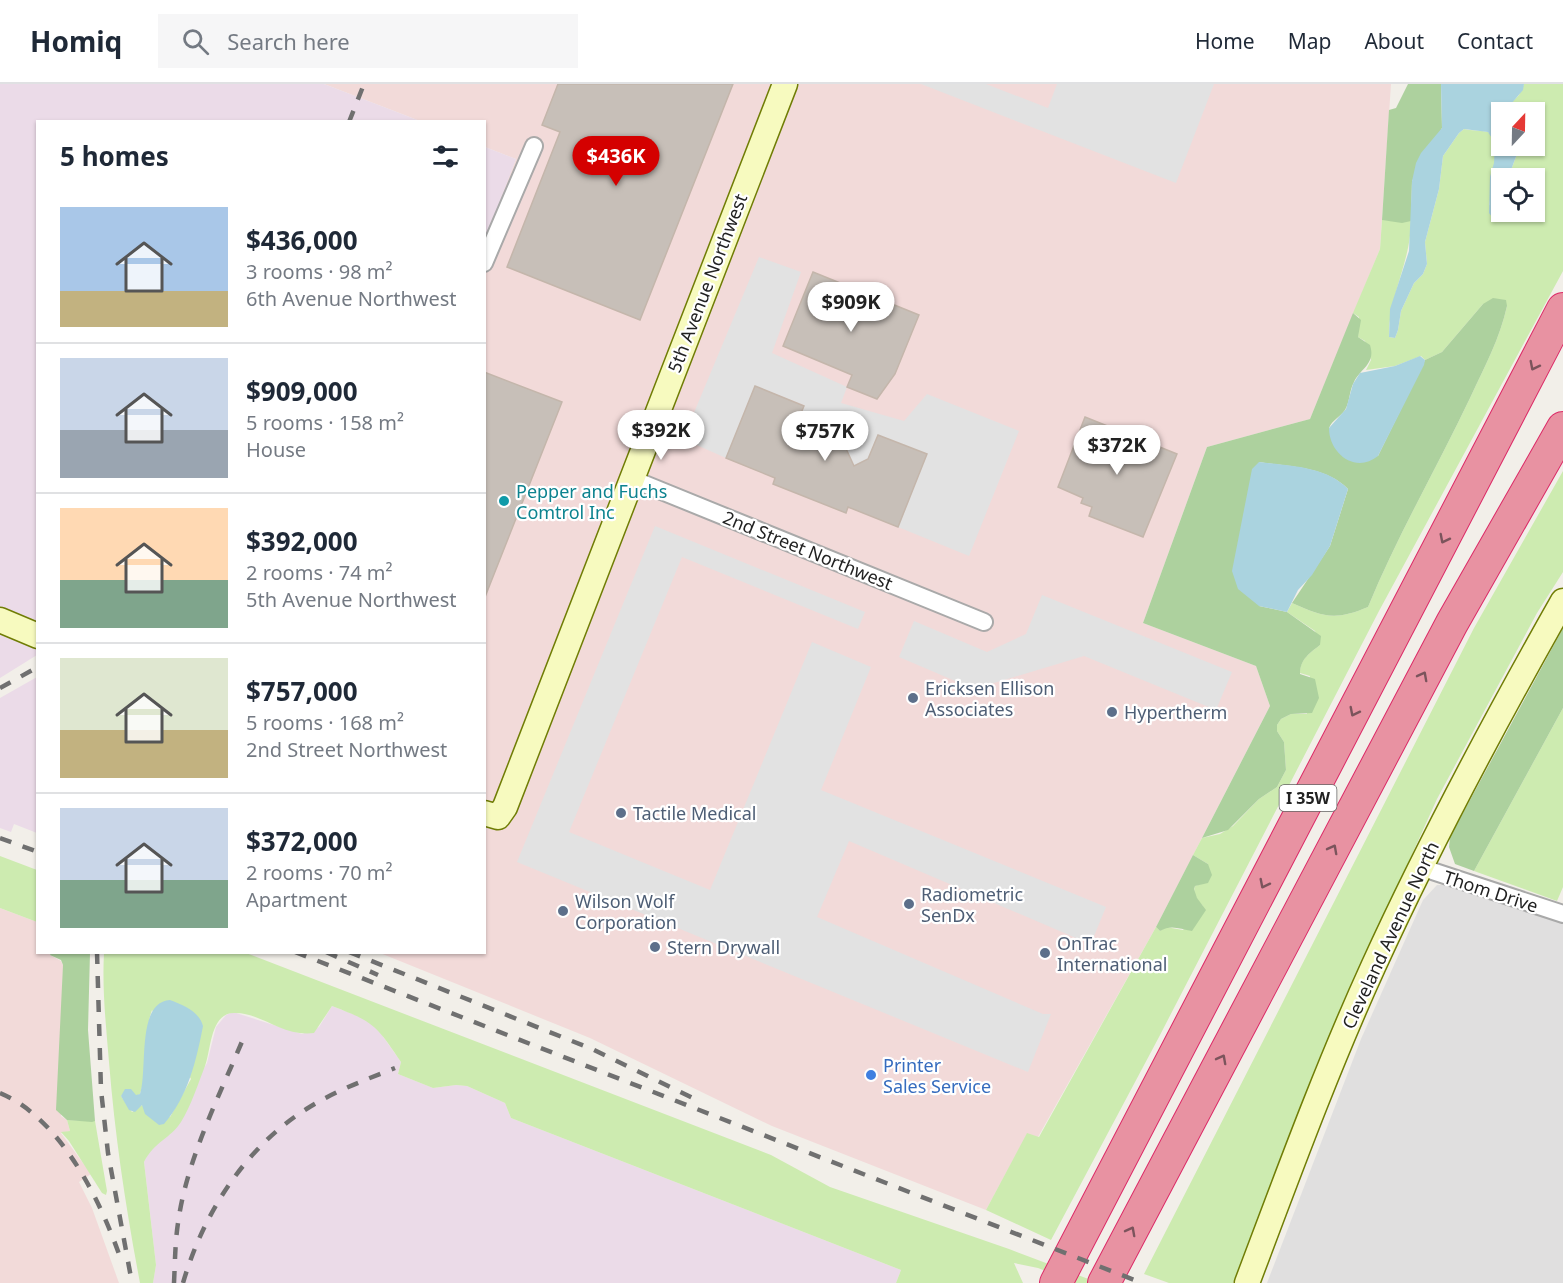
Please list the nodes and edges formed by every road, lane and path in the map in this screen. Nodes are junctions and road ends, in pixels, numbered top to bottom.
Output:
1 (785, 84) edge
2 (534, 146) dead end
3 (486, 258) edge
4 (1562, 311) edge
5 (1563, 428) edge
6 (632, 479) junction
7 (1563, 601) edge
8 (0, 620) edge
9 (984, 622) dead end
10 (36, 635) edge
11 (491, 815) edge
12 (1420, 867) junction
13 (1563, 914) edge
14 (1056, 1283) edge
15 (1104, 1283) edge
16 (1247, 1283) edge

1 - 6 street, 5th Avenue Northwest
2 - 3 street
4 -> 14 highway, I 35W
15 -> 5 highway, I 35W
6 - 9 street, 2nd Street Northwest
6 - 11 street, 5th Avenue Northwest
7 - 12 street, Cleveland Avenue North
8 - 10 street
12 - 13 street, Thom Drive
12 - 16 street, Cleveland Avenue North

